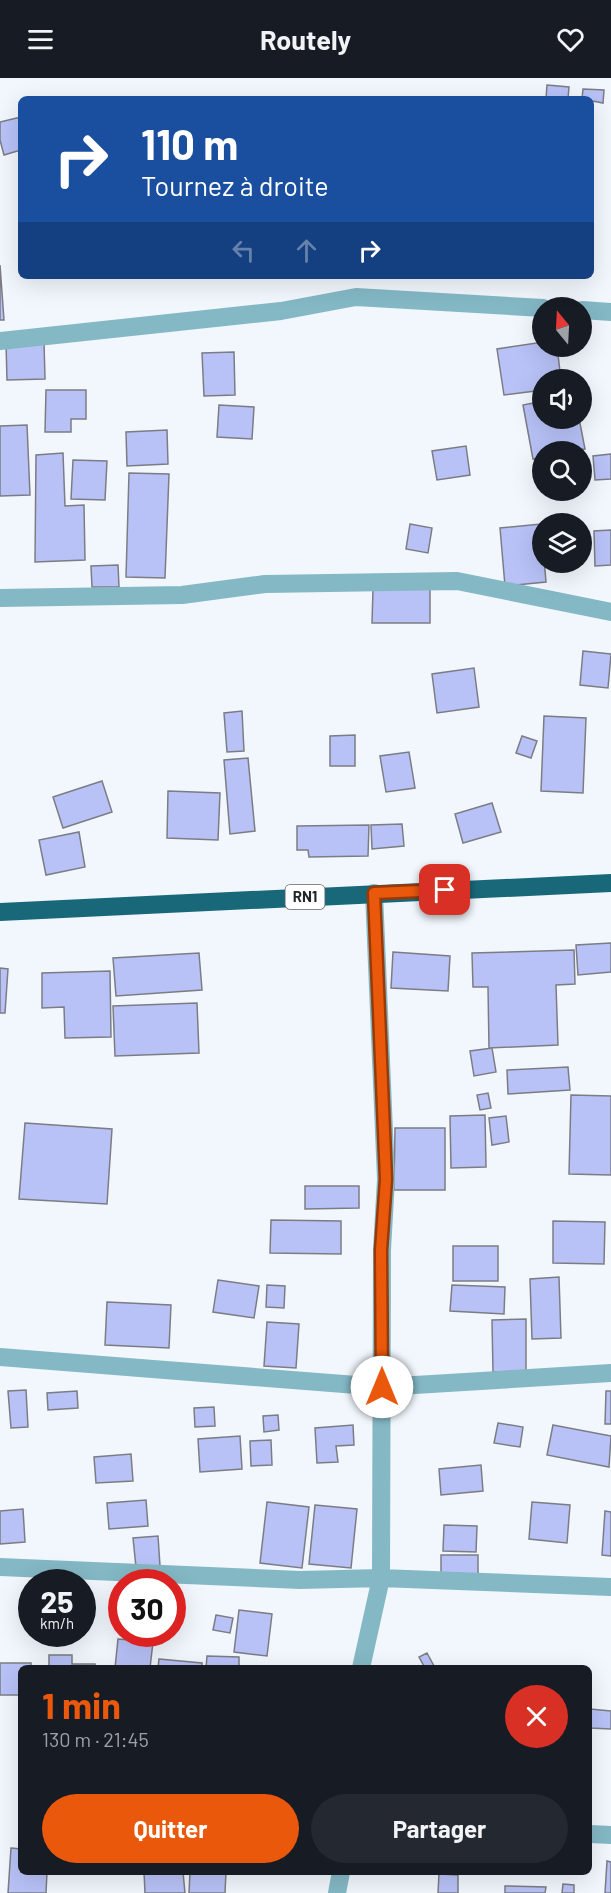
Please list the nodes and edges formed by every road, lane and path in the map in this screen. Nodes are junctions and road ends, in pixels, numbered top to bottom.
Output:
1 (532, 307) edge
2 (592, 311) edge
3 (611, 312) edge
4 (0, 341) edge
5 (0, 598) edge
6 (611, 612) edge
7 (611, 883) edge
8 (374, 893) junction
9 (0, 912) edge
10 (0, 1358) edge
11 (611, 1373) edge
12 (382, 1387) junction
13 (0, 1567) edge
14 (381, 1578) junction
15 (611, 1587) edge
16 (362, 1665) edge
17 (592, 1834) edge
18 (611, 1835) edge
19 (340, 1875) edge
20 (337, 1893) edge

1 - 4 street
2 - 3 street
5 - 6 street
7 - 8 highway, RN1
8 - 9 highway, RN1
8 - 12 street
10 - 12 street
11 - 12 street
12 - 14 street
13 - 14 street
14 - 15 street
14 - 16 street
17 - 18 street
19 - 20 street

